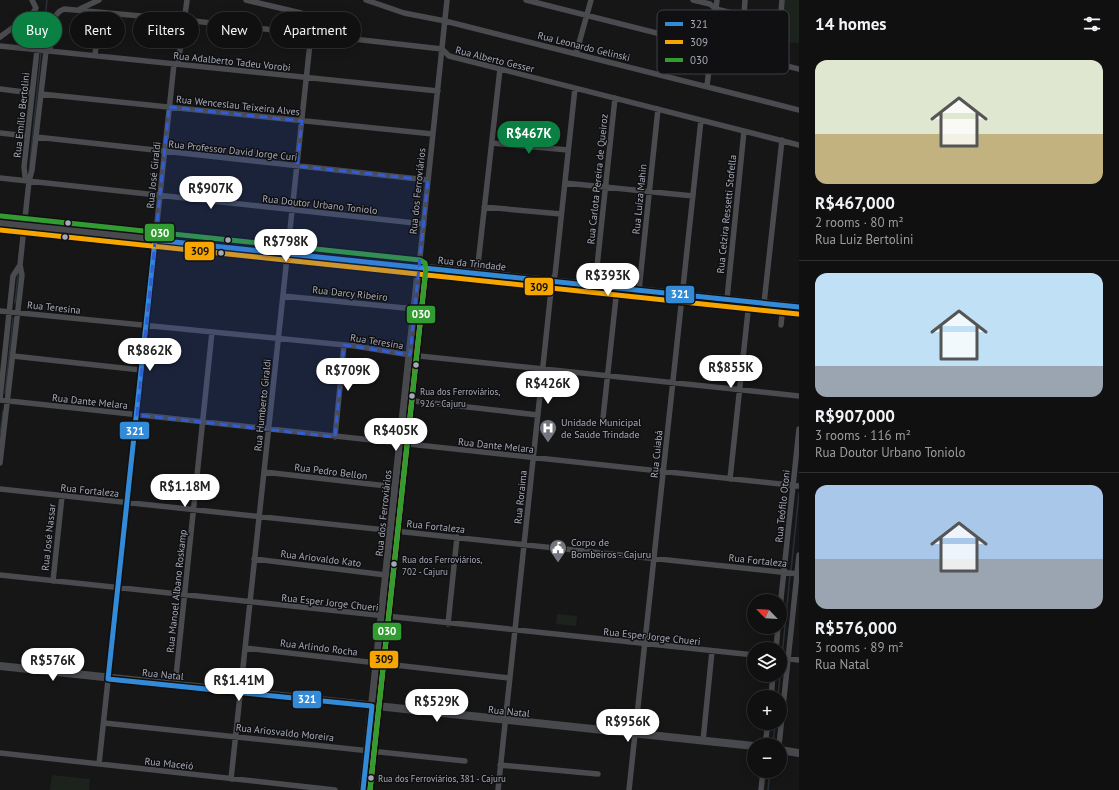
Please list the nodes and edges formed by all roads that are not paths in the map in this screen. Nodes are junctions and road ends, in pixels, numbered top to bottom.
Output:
1 (32, 0) edge
2 (99, 0) edge
3 (187, 0) edge
4 (246, 0) edge
5 (366, 0) edge
6 (447, 0) edge
7 (526, 0) edge
8 (591, 0) edge
9 (693, 0) edge
10 (716, 0) edge
11 (745, 0) edge
12 (782, 0) edge
13 (710, 4) junction
14 (64, 9) joint
15 (716, 9) junction
16 (80, 10) junction
17 (720, 10) edge
18 (744, 10) edge
19 (781, 10) edge
20 (99, 12) edge
21 (186, 12) edge
22 (297, 12) edge
23 (586, 15) junction
24 (445, 21) junction
25 (199, 22) edge
26 (270, 29) edge
27 (657, 33) edge
28 (0, 37) edge
29 (361, 40) edge
30 (0, 46) edge
31 (95, 48) edge
32 (179, 48) edge
33 (309, 48) edge
34 (442, 49) junction
35 (37, 50) junction
36 (48, 51) junction
37 (576, 54) junction
38 (94, 56) junction
39 (176, 64) junction
40 (789, 66) edge
41 (500, 69) junction
42 (799, 69) edge
43 (657, 74) edge
44 (658, 74) edge
45 (708, 74) edge
46 (306, 77) junction
47 (707, 86) junction
48 (575, 88) junction
49 (0, 90) edge
50 (438, 91) junction
51 (32, 93) junction
52 (41, 94) junction
53 (615, 98) junction
54 (169, 107) junction
55 (658, 109) junction
56 (799, 110) edge
57 (701, 120) junction
58 (302, 121) junction
59 (744, 131) junction
60 (0, 133) edge
61 (433, 134) junction
62 (28, 136) junction
63 (36, 137) junction
64 (782, 140) junction
65 (492, 143) junction
66 (799, 145) edge
67 (568, 150) junction
68 (164, 151) junction
69 (297, 166) junction
70 (0, 178) edge
71 (428, 180) junction
72 (29, 181) junction
73 (565, 182) junction
74 (605, 187) junction
75 (649, 192) junction
76 (160, 195) junction
77 (693, 196) junction
78 (484, 207) junction
79 (292, 210) junction
80 (561, 214) junction
81 (0, 223) edge
82 (424, 224) junction
83 (24, 226) junction
84 (155, 240) junction
85 (287, 253) junction
86 (20, 265) junction
87 (419, 267) junction
88 (477, 273) junction
89 (552, 281) junction
90 (595, 286) junction
91 (617, 288) junction
92 (639, 290) junction
93 (682, 295) junction
94 (283, 296) junction
95 (727, 299) junction
96 (749, 302) junction
97 (764, 303) junction
98 (783, 305) junction
99 (799, 307) edge
100 (414, 309) junction
101 (0, 311) edge
102 (9, 312) junction
103 (18, 313) junction
104 (146, 325) junction
105 (781, 325) dead end
106 (212, 332) junction
107 (278, 339) junction
108 (344, 345) junction
109 (410, 355) junction
110 (13, 356) junction
111 (542, 369) junction
112 (142, 370) junction
113 (607, 376) junction
114 (673, 383) junction
115 (740, 390) junction
116 (799, 396) edge
117 (0, 400) edge
118 (405, 400) junction
119 (8, 401) junction
120 (137, 415) junction
121 (538, 415) junction
122 (603, 418) dead end
123 (203, 422) junction
124 (268, 429) junction
125 (799, 429) edge
126 (335, 436) junction
127 (1, 444) edge
128 (400, 444) junction
129 (533, 458) junction
130 (0, 463) edge
131 (264, 472) junction
132 (663, 472) junction
133 (730, 479) junction
134 (796, 486) edge
135 (396, 487) junction
136 (0, 489) edge
137 (62, 496) junction
138 (128, 503) junction
139 (193, 510) junction
140 (259, 517) junction
141 (391, 530) junction
142 (457, 538) junction
143 (524, 544) junction
144 (799, 555) edge
145 (654, 558) junction
146 (254, 559) junction
147 (784, 572) junction
148 (798, 573) edge
149 (0, 575) edge
150 (386, 575) junction
151 (53, 581) junction
152 (118, 588) junction
153 (782, 594) edge
154 (184, 596) junction
155 (250, 603) junction
156 (382, 617) junction
157 (448, 624) junction
158 (515, 630) junction
159 (645, 644) junction
160 (245, 648) junction
161 (712, 651) junction
162 (747, 654) edge
163 (788, 659) junction
164 (799, 660) edge
165 (377, 663) junction
166 (0, 666) edge
167 (510, 678) junction
168 (108, 679) junction
169 (174, 686) junction
170 (240, 692) junction
171 (372, 706) junction
172 (505, 720) junction
173 (104, 723) junction
174 (635, 734) junction
175 (235, 736) junction
176 (780, 738) edge
177 (703, 741) junction
178 (747, 745) edge
179 (367, 750) junction
180 (787, 751) edge
181 (0, 753) edge
182 (799, 753) edge
183 (465, 761) dead end
184 (99, 764) junction
185 (500, 765) junction
186 (598, 774) dead end
187 (762, 778) edge
188 (231, 779) junction
189 (335, 790) edge
190 (363, 790) edge
191 (498, 790) edge
192 (629, 790) edge
193 (761, 790) edge

1 - 28 street
2 - 16 street
3 - 21 street, Rua José Giraldi
4 - 22 street
5 - 24 street, Rua Leonardo Gelinski
6 - 24 street, Rua dos Ferroviários
7 - 23 street
8 - 23 street
9 - 13 street
10 - 13 street
10 - 15 street
11 - 18 street
12 - 19 street
13 - 15 street
14 - 16 street, Rua Alberto Gesser
14 - 36 street, Rua Emílio Bertolini
15 - 17 street
16 - 20 street, Rua Alberto Gesser
23 - 27 street
23 - 37 street
24 - 34 street, Rua dos Ferroviários
24 - 37 street, Rua Leonardo Gelinski
25 - 26 street, Rua Alberto Gesser
29 - 34 street, Rua Alberto Gesser
30 - 35 street, Rua Adalberto Tadeu Vorobi
31 - 38 street
32 - 39 street, Rua José Giraldi
33 - 46 street, Rua Humberto Giraldi
34 - 41 street, Rua Alberto Gesser
34 - 50 street, Rua dos Ferroviários
35 - 36 street, Rua Adalberto Tadeu Vorobi
35 - 51 street, Rua Emílio Bertolini
36 - 38 street, Rua Adalberto Tadeu Vorobi
36 - 52 street, Rua Emílio Bertolini
37 - 43 street, Rua Leonardo Gelinski
38 - 39 street, Rua Adalberto Tadeu Vorobi
39 - 46 street, Rua Adalberto Tadeu Vorobi
39 - 54 street, Rua José Giraldi
40 - 42 street
41 - 48 street, Rua Alberto Gesser
41 - 65 street
44 - 47 street, Rua Leonardo Gelinski
45 - 47 street
46 - 50 street, Rua Adalberto Tadeu Vorobi
46 - 58 street, Rua Humberto Giraldi
47 - 56 street, Rua Leonardo Gelinski
48 - 53 street, Rua Alberto Gesser
48 - 67 street, Rua Roraima
49 - 51 street
50 - 61 street, Rua dos Ferroviários
51 - 62 street, Rua Emílio Bertolini
52 - 54 street, Rua Wenceslau Teixeira Alves
52 - 63 street, Rua Emílio Bertolini
53 - 55 street, Rua Alberto Gesser
53 - 74 street, Rua Carlota Pereira de Queiroz
54 - 58 street, Rua Wenceslau Teixeira Alves
54 - 68 street, Rua José Giraldi
55 - 57 street, Rua Alberto Gesser
55 - 75 street, Rua Luíza Mahin
57 - 59 street, Rua Alberto Gesser
57 - 77 street, Rua Cuiabá
58 - 61 street, Rua Wenceslau Teixeira Alves
58 - 69 street, Rua Humberto Giraldi
59 - 64 street, Rua Alberto Gesser
59 - 95 street, Rua Celzira Ressetti Stofella
60 - 62 street
61 - 71 street, Rua dos Ferroviários
62 - 72 street, Rua Emílio Bertolini
63 - 68 street, Rua Professor David Jorge Curi
63 - 72 street, Rua Emílio Bertolini
64 - 66 street, Rua Alberto Gesser
64 - 97 street
65 - 67 street
65 - 78 street
67 - 73 street, Rua Roraima
68 - 69 street, Rua Professor David Jorge Curi
68 - 76 street, Rua José Giraldi
69 - 71 street, Rua Professor David Jorge Curi
69 - 79 street, Rua Humberto Giraldi
70 - 72 street, Rua Doutor Urbano Toniolo
71 - 82 street, Rua dos Ferroviários
72 - 76 street, Rua Doutor Urbano Toniolo
72 - 83 street, Rua Emílio Bertolini
73 - 74 street
73 - 80 street, Rua Roraima
74 - 75 street
74 - 90 street, Rua Carlota Pereira de Queiroz
75 - 77 street
75 - 92 street, Rua Luíza Mahin
76 - 79 street, Rua Doutor Urbano Toniolo
76 - 84 street, Rua José Giraldi
77 - 93 street, Rua Cuiabá
78 - 80 street
78 - 88 street
79 - 82 street, Rua Doutor Urbano Toniolo
79 - 85 street, Rua Humberto Giraldi
80 - 89 street, Rua Roraima
81 - 83 street, Rua da Trindade
82 - 87 street, Rua dos Ferroviários
83 - 84 street, Rua da Trindade
83 - 86 street, Rua Emílio Bertolini
84 - 85 street, Rua da Trindade
84 - 104 street, Rua José Giraldi
85 - 87 street, Rua da Trindade
85 - 94 street, Rua Humberto Giraldi
86 - 102 street, Rua Emílio Bertolini
86 - 103 street, Rua Emílio Bertolini
87 - 88 street, Rua da Trindade
87 - 100 street, Rua dos Ferroviários
88 - 89 street, Rua da Trindade
89 - 90 street, Rua da Trindade
89 - 111 street, Rua Roraima
90 - 91 street, Rua da Trindade
91 - 92 street, Rua da Trindade
91 - 113 street
92 - 93 street, Rua da Trindade
93 - 95 street, Rua da Trindade
93 - 114 street, Rua Cuiabá
94 - 100 street, Rua Darcy Ribeiro
94 - 107 street, Rua Humberto Giraldi
95 - 96 street, Rua da Trindade
96 - 97 street, Rua da Trindade
96 - 115 street
97 - 98 street, Rua da Trindade
98 - 99 street, Rua da Trindade
98 - 105 street
100 - 109 street, Rua dos Ferroviários
101 - 102 street, Rua Teresina
102 - 103 street, Rua Teresina
102 - 117 street, Rua Emílio Bertolini
103 - 104 street, Rua Teresina
103 - 110 street, Rua Emílio Bertolini
104 - 106 street, Rua Teresina
104 - 112 street, Rua José Giraldi
106 - 107 street, Rua Teresina
106 - 123 street, Rua Manoel Albano Roskamp
107 - 108 street, Rua Teresina
107 - 124 street, Rua Humberto Giraldi
108 - 109 street, Rua Teresina
108 - 126 street
109 - 111 street, Rua Teresina
109 - 118 street, Rua dos Ferroviários
110 - 112 street
110 - 119 street, Rua Emílio Bertolini
111 - 113 street, Rua Teresina
111 - 121 street, Rua Roraima
112 - 120 street, Rua José Giraldi
113 - 114 street, Rua Teresina
113 - 122 street
114 - 115 street, Rua Teresina
114 - 132 street, Rua Cuiabá
115 - 116 street, Rua Teresina
115 - 133 street
117 - 119 street, Rua Dante Melara
118 - 121 street
118 - 128 street, Rua dos Ferroviários
119 - 120 street, Rua Dante Melara
119 - 127 street, Rua Emílio Bertolini
120 - 123 street, Rua Dante Melara
120 - 138 street, Rua José Giraldi
121 - 129 street, Rua Roraima
123 - 124 street, Rua Dante Melara
123 - 139 street, Rua Manoel Albano Roskamp
124 - 126 street, Rua Dante Melara
124 - 131 street, Rua Humberto Giraldi
125 - 134 street, Rua Teófilo Otoni
126 - 128 street, Rua Dante Melara
127 - 130 street, Rua Emílio Bertolini
128 - 129 street, Rua Dante Melara
128 - 135 street, Rua dos Ferroviários
129 - 132 street, Rua Dante Melara
129 - 143 street, Rua Roraima
131 - 135 street, Rua Pedro Bellon
131 - 140 street, Rua Humberto Giraldi
132 - 133 street, Rua Dante Melara
132 - 145 street, Rua Cuiabá
133 - 134 street, Rua Dante Melara
134 - 147 street, Rua Teófilo Otoni
135 - 141 street, Rua dos Ferroviários
136 - 137 street, Rua Fortaleza
137 - 138 street, Rua Fortaleza
137 - 151 street, Rua José Nassar
138 - 139 street, Rua Fortaleza
138 - 152 street, Rua José Giraldi
139 - 140 street, Rua Fortaleza
139 - 154 street, Rua Manoel Albano Roskamp
140 - 141 street, Rua Fortaleza
140 - 146 street, Rua Humberto Giraldi
141 - 142 street, Rua Fortaleza
141 - 150 street, Rua dos Ferroviários
142 - 143 street, Rua Fortaleza
142 - 157 street
143 - 145 street, Rua Fortaleza
143 - 158 street, Rua Roraima
144 - 148 street
145 - 147 street, Rua Fortaleza
145 - 159 street, Rua Cuiabá
146 - 150 street, Rua Ariovaldo Kato
146 - 155 street, Rua Humberto Giraldi
147 - 148 street, Rua Fortaleza
147 - 153 street, Rua Teófilo Otoni
148 - 163 street
149 - 151 street, Rua Esper Jorge Chueri
150 - 156 street, Rua dos Ferroviários
151 - 152 street, Rua Esper Jorge Chueri
152 - 154 street, Rua Esper Jorge Chueri
152 - 168 street, Rua José Giraldi
154 - 155 street, Rua Esper Jorge Chueri
154 - 169 street, Rua Manoel Albano Roskamp
155 - 156 street, Rua Esper Jorge Chueri
155 - 160 street, Rua Humberto Giraldi
156 - 157 street, Rua Esper Jorge Chueri
156 - 165 street, Rua dos Ferroviários
157 - 158 street, Rua Esper Jorge Chueri
158 - 159 street, Rua Esper Jorge Chueri
158 - 167 street, Rua Roraima
159 - 161 street, Rua Esper Jorge Chueri
159 - 174 street, Rua Cuiabá
160 - 165 street, Rua Arlindo Rocha
160 - 170 street, Rua Humberto Giraldi
161 - 162 street, Rua Esper Jorge Chueri
161 - 177 street
163 - 164 street
163 - 176 street
165 - 167 street, Rua Arlindo Rocha
165 - 171 street, Rua dos Ferroviários
166 - 168 street, Rua Natal
167 - 172 street, Rua Roraima
168 - 169 street, Rua Natal
168 - 173 street, Rua José Giraldi
169 - 170 street, Rua Natal
170 - 171 street, Rua Natal
170 - 175 street, Rua Humberto Giraldi
171 - 172 street, Rua Natal
171 - 179 street, Rua dos Ferroviários
172 - 174 street, Rua Natal
172 - 185 street, Rua Roraima
173 - 175 street, Rua Ariosvaldo Moreira
173 - 184 street, Rua José Giraldi
174 - 177 street, Rua Natal
174 - 192 street, Rua Cuiabá
175 - 179 street, Rua Ariosvaldo Moreira
175 - 188 street, Rua Humberto Giraldi
177 - 178 street, Rua Natal
179 - 183 street, Rua Ariosvaldo Moreira
179 - 190 street, Rua dos Ferroviários
180 - 182 street
181 - 184 street, Rua Maceió
184 - 188 street, Rua Maceió
185 - 186 street
185 - 191 street, Rua Roraima
187 - 193 street
188 - 189 street, Rua Maceió

